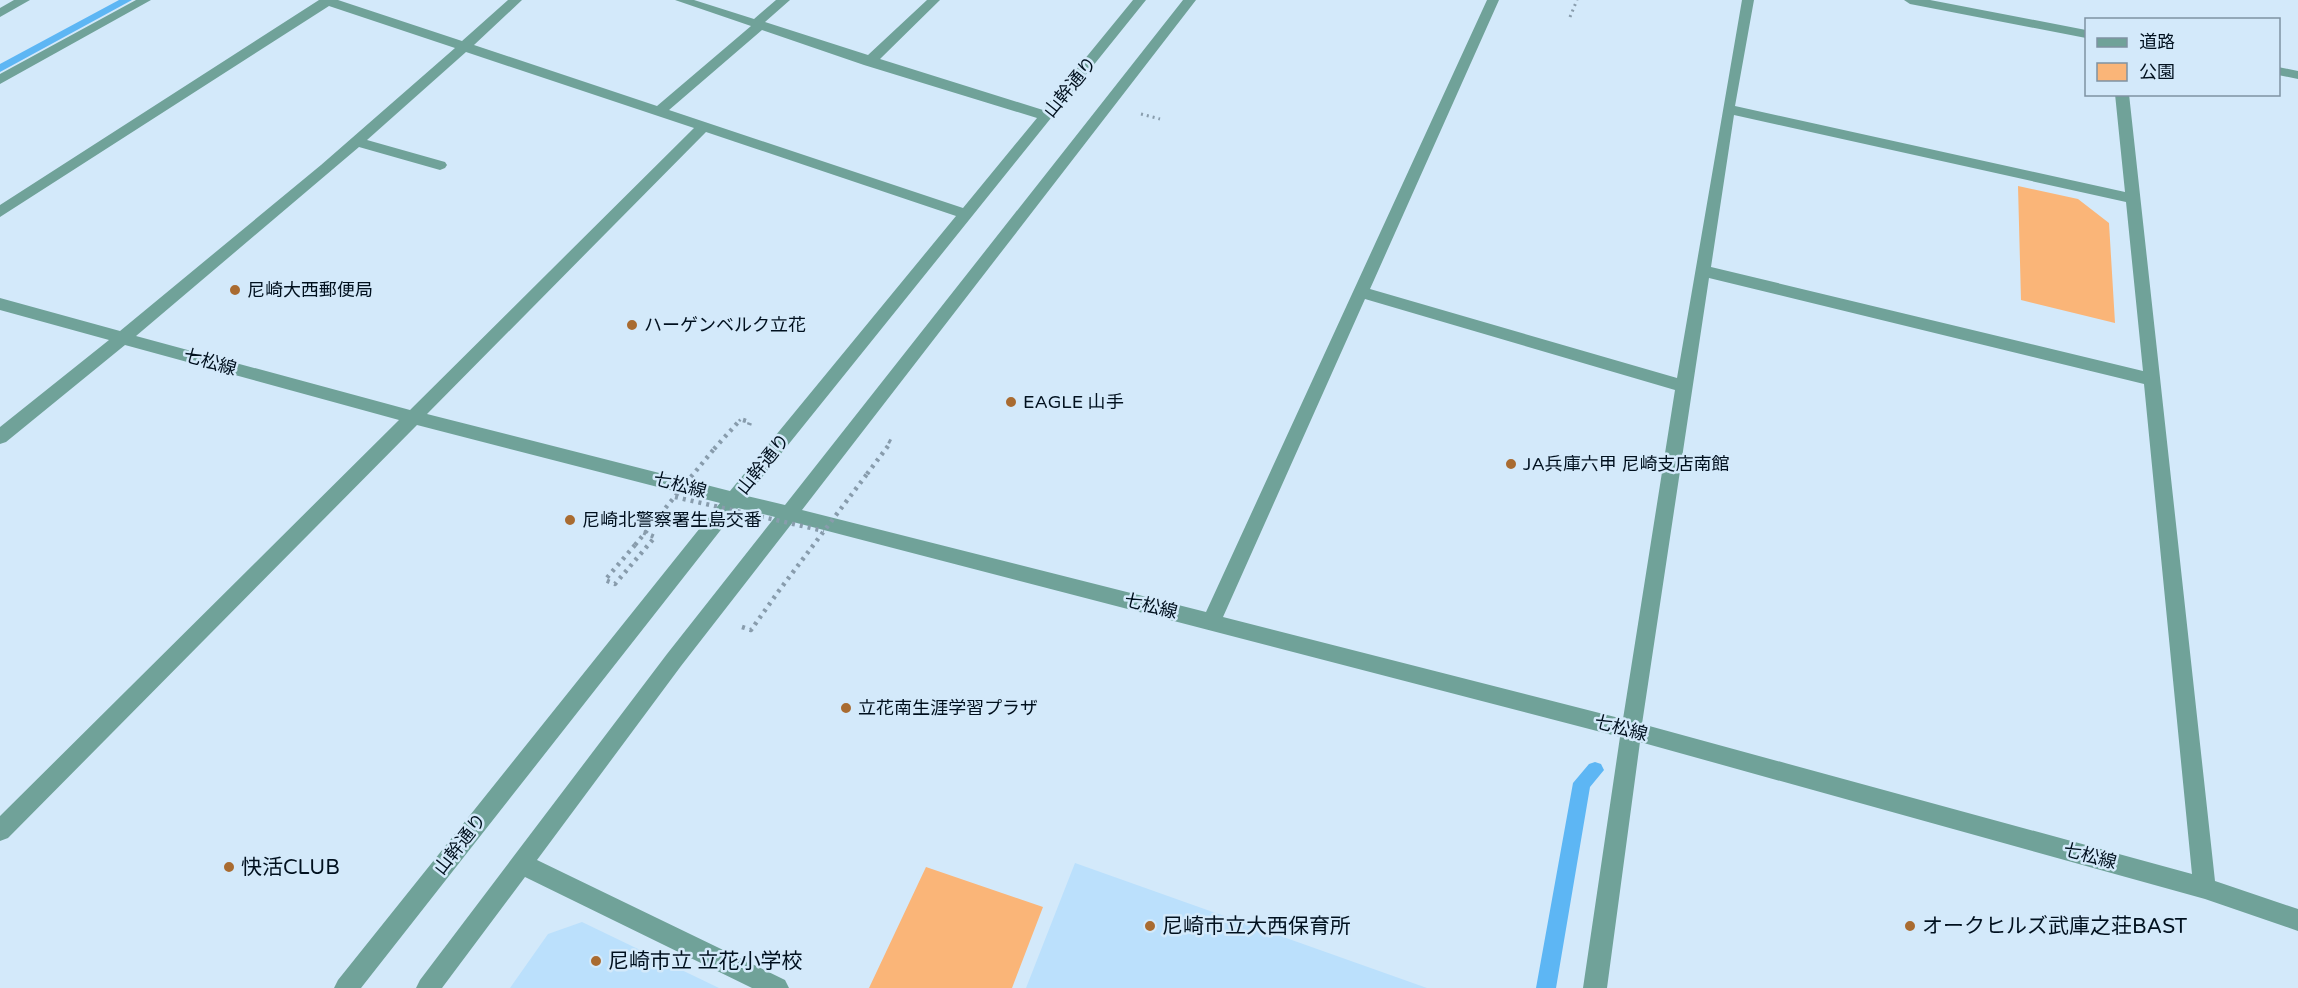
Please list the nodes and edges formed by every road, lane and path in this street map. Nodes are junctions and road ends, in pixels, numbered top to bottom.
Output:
1 (24, 0) edge
2 (145, 0) edge
3 (516, 0) edge
4 (681, 0) edge
5 (784, 0) edge
6 (933, 0) edge
7 (1140, 0) edge
8 (1190, 0) edge
9 (1492, 0) edge
10 (1577, 0) edge
11 (1748, 0) edge
12 (1910, 0) edge
13 (327, 1) edge
14 (0, 13) edge
15 (1570, 17) dead end
16 (757, 26) junction
17 (2085, 34) edge
18 (465, 47) junction
19 (869, 62) junction
20 (2280, 71) edge
21 (2298, 75) edge
22 (0, 80) edge
23 (2122, 96) edge
24 (1728, 109) junction
25 (658, 112) junction
26 (1141, 114) dead end
27 (1046, 116) junction
28 (1160, 119) dead end
29 (703, 126) junction
30 (357, 142) junction
31 (440, 165) dead end
32 (2133, 199) junction
33 (0, 212) edge
34 (966, 214) junction
35 (1703, 271) junction
36 (1360, 292) junction
37 (0, 304) edge
38 (125, 337) junction
39 (2151, 379) junction
40 (1686, 387) junction
41 (413, 417) junction
42 (744, 430) dead end
43 (0, 437) edge
44 (867, 474) dead end
45 (675, 497) junction
46 (734, 499) junction
47 (790, 512) junction
48 (640, 531) dead end
49 (824, 531) junction
50 (778, 592) dead end
51 (1211, 622) junction
52 (1631, 730) junction
53 (0, 831) edge
54 (522, 864) junction
55 (2205, 888) junction
56 (2298, 920) edge
57 (346, 988) edge
58 (428, 988) edge
59 (777, 988) edge
60 (1595, 988) edge

1 - 14 street
2 - 22 street
3 - 18 street
4 - 16 street
5 - 16 street
6 - 19 street
7 - 27 street, 山幹通り
8 - 47 street
9 - 36 street
10 - 15 path
11 - 24 street
12 - 17 street
13 - 18 street
13 - 33 street
16 - 19 street
16 - 25 street
18 - 25 street
18 - 30 street
19 - 27 street
20 - 21 street
23 - 32 street
24 - 32 street
24 - 35 street
25 - 29 street
26 - 28 path
27 - 34 street, 山幹通り
29 - 34 street
29 - 41 street
30 - 31 street
30 - 38 street
32 - 39 street
34 - 46 street, 山幹通り
35 - 39 street
35 - 40 street
36 - 40 street
36 - 51 street
37 - 38 street, 七松線
38 - 41 street, 七松線
38 - 43 street
39 - 55 street
40 - 52 street
41 - 46 street, 七松線
41 - 53 street
42 - 45 path, bridge
44 - 49 path, bridge
45 - 48 path, bridge
45 - 49 path, bridge
46 - 47 street, 七松線
46 - 57 street, 山幹通り
47 - 51 street, 七松線
47 - 54 street
49 - 50 path, bridge
51 - 52 street, 七松線
52 - 55 street, 七松線
52 - 60 street
54 - 58 street
54 - 59 street
55 - 56 street, 七松線

